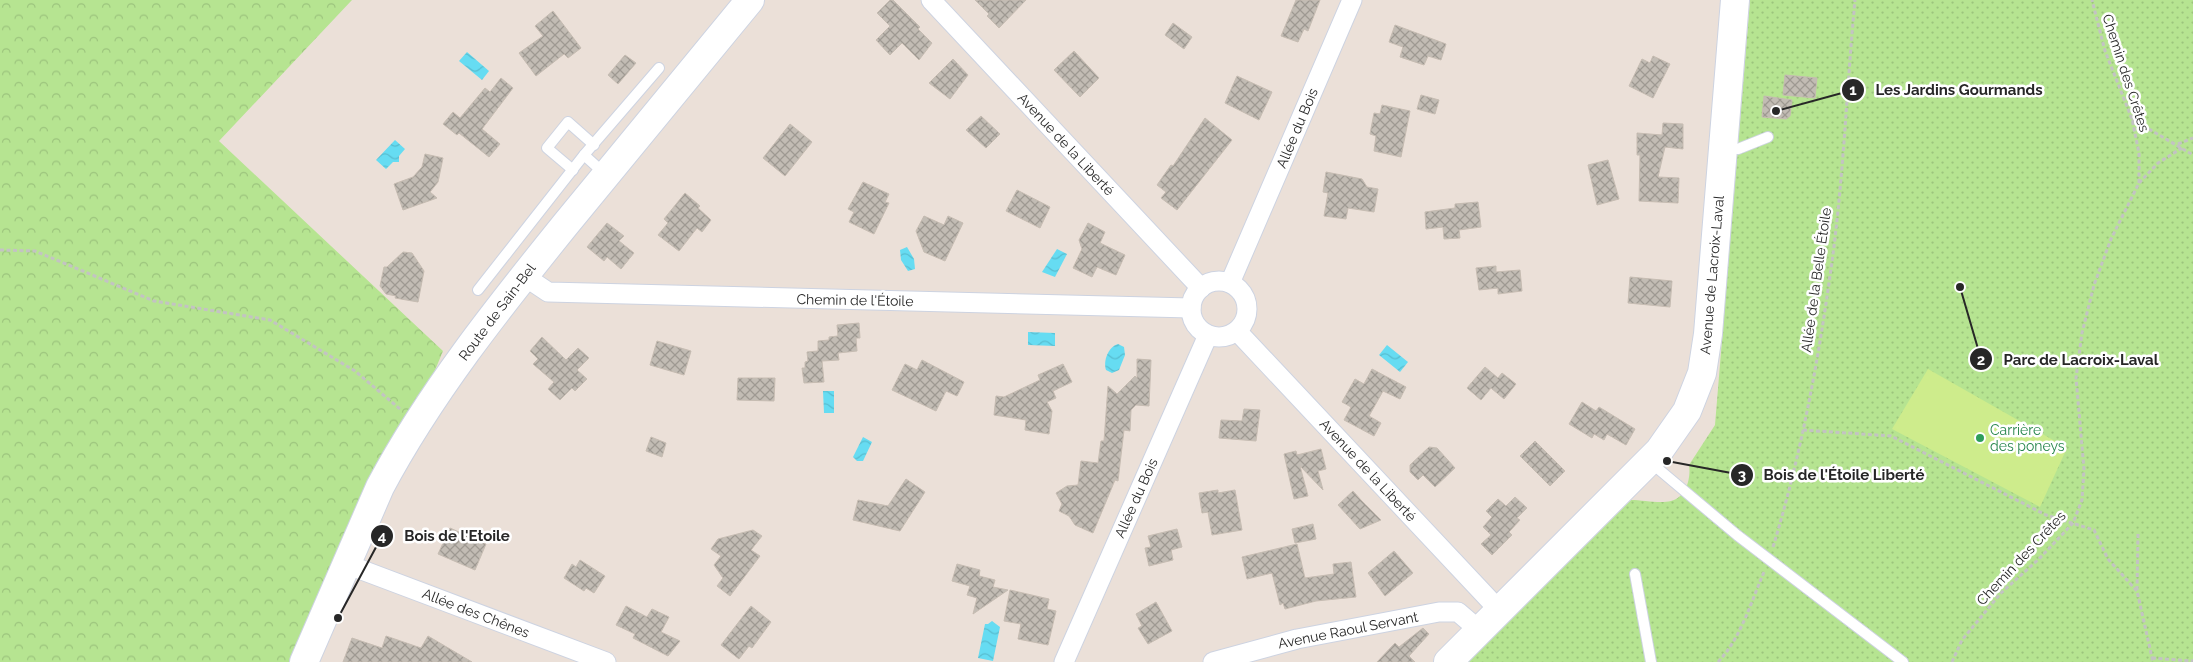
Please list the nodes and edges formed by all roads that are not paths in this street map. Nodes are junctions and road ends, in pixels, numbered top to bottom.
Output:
1 (750, 0) edge
2 (931, 0) edge
3 (1352, 0) edge
4 (1735, 0) edge
5 (659, 68) dead end
6 (1768, 137) dead end
7 (594, 145) junction
8 (1723, 148) junction
9 (584, 155) junction
10 (573, 170) junction
11 (606, 174) junction
12 (524, 276) junction
13 (1230, 283) junction
14 (1201, 288) junction
15 (478, 290) dead end
16 (1191, 308) junction
17 (1237, 330) junction
18 (1208, 335) junction
19 (1649, 461) junction
20 (346, 564) junction
21 (1635, 574) dead end
22 (1499, 610) junction
23 (1479, 630) junction
24 (304, 662) edge
25 (606, 662) edge
26 (1064, 662) edge
27 (1213, 662) edge
28 (1448, 662) edge
29 (1651, 662) edge
30 (1903, 662) edge

1 - 11 main road, Route de Sain-Bel
2 - 14 street, Avenue de la Liberté
3 - 13 street, Allée du Bois
4 - 8 main road, Avenue de Lacroix-Laval
5 - 7 lane
6 - 8 lane
7 - 9 lane
7 - 10 lane
8 - 19 main road, Avenue de Lacroix-Laval
9 - 10 lane
9 - 11 lane
10 - 15 lane
11 - 12 main road, Route de Sain-Bel
12 - 16 street, Chemin de l'Étoile
12 - 20 main road, Route de Sain-Bel
13 - 14 street
13 - 17 street
14 - 16 street
16 - 18 street
17 - 18 street
17 - 22 street, Avenue de la Liberté
18 - 26 street, Allée du Bois
19 - 22 main road, Avenue de Lacroix-Laval
19 - 30 lane
20 - 24 main road, Route de Sain-Bel
20 - 25 street, Allée des Chênes
21 - 29 lane
22 - 23 main road, Avenue de Lacroix-Laval
23 - 27 street, Avenue Raoul Servant
23 - 28 main road, Avenue de Lacroix-Laval

